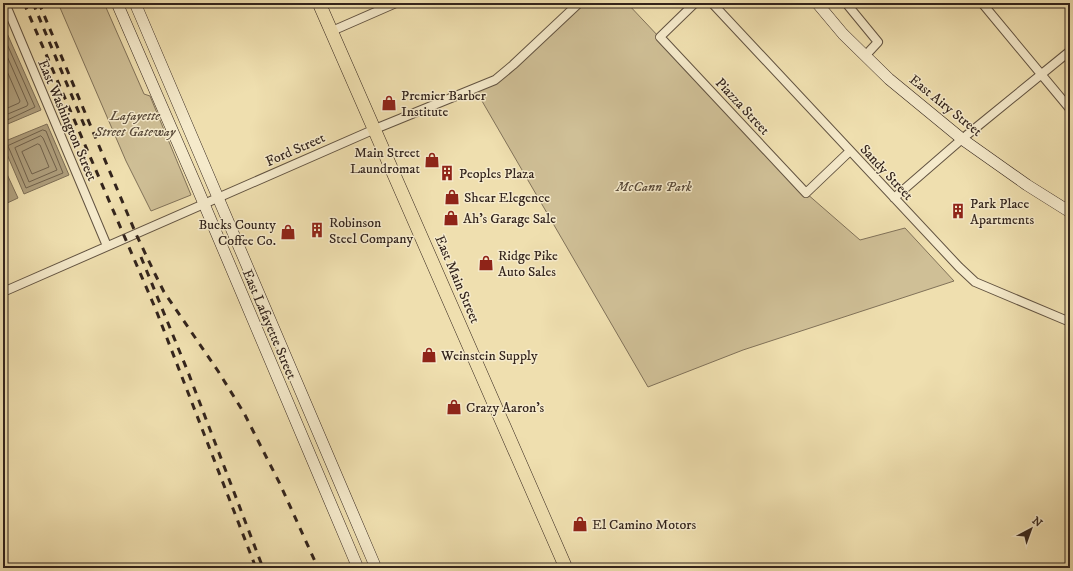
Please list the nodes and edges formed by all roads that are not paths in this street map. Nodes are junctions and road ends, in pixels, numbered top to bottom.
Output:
1 (5, 3) edge
2 (117, 3) edge
3 (135, 3) edge
4 (319, 3) edge
5 (396, 3) edge
6 (580, 3) edge
7 (695, 3) edge
8 (712, 3) edge
9 (817, 3) edge
10 (846, 3) edge
11 (982, 3) edge
12 (332, 31) junction
13 (1070, 51) edge
14 (865, 56) junction
15 (1041, 75) junction
16 (1070, 109) edge
17 (374, 128) junction
18 (962, 139) junction
19 (850, 151) junction
20 (218, 198) junction
21 (894, 198) junction
22 (204, 204) junction
23 (1070, 212) edge
24 (107, 246) junction
25 (3, 292) edge
26 (1070, 322) edge
27 (358, 568) edge
28 (376, 568) edge
29 (566, 568) edge

1 - 24 street, East Washington Street
2 - 22 street, East Lafayette Street
3 - 20 street, East Lafayette Street
4 - 12 main road, East Main Street
5 - 12 street
6 - 17 street, Ford Street
7 - 19 street, Piazza Street
8 - 19 street, Sandy Street
9 - 14 street, East Airy Street
10 - 14 street
11 - 15 street
12 - 17 main road, East Main Street
13 - 15 street
14 - 18 street, East Airy Street
15 - 16 street
15 - 18 street
17 - 20 street, Ford Street
17 - 29 main road, East Main Street
18 - 21 street
18 - 23 street, East Airy Street
19 - 21 street, Sandy Street
20 - 22 street, Ford Street
20 - 28 street, East Lafayette Street
21 - 26 street, Sandy Street
22 - 24 street, Ford Street
22 - 27 street, East Lafayette Street
24 - 25 street, Ford Street

